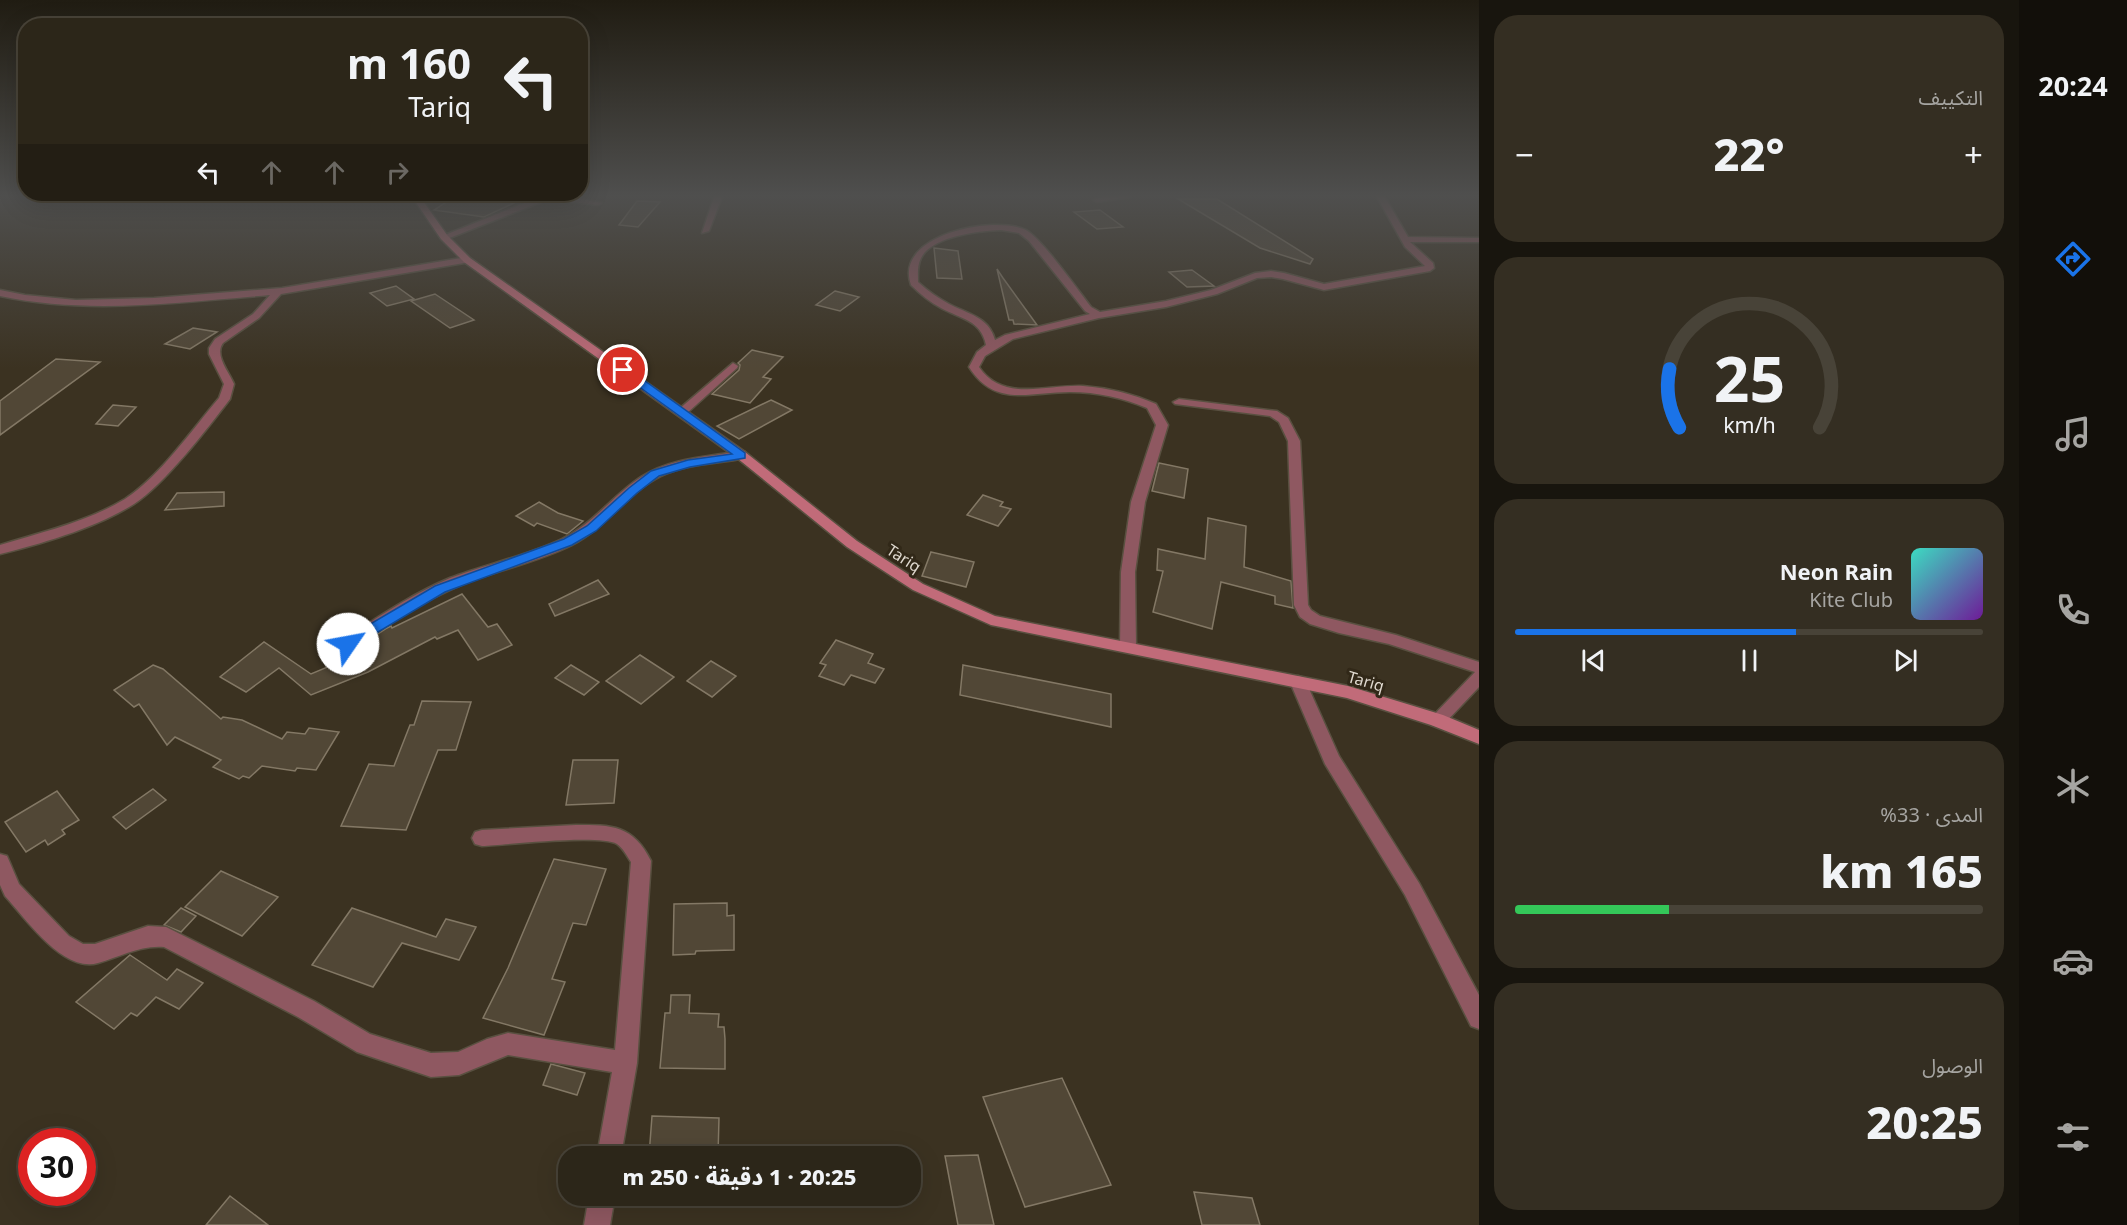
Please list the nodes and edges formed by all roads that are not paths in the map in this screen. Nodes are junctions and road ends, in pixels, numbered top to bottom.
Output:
1 (461, 254) edge
2 (919, 254) edge
3 (1044, 254) edge
4 (1419, 254) edge
5 (467, 260) junction
6 (278, 292) junction
7 (0, 293) edge
8 (1099, 315) junction
9 (991, 346) junction
10 (733, 366) dead end
11 (1179, 402) dead end
12 (682, 412) junction
13 (741, 455) junction
14 (0, 550) edge
15 (1128, 647) junction
16 (334, 653) dead end
17 (1479, 668) edge
18 (1479, 677) edge
19 (1298, 682) junction
20 (1437, 720) junction
21 (1479, 737) edge
22 (482, 838) dead end
23 (0, 862) edge
24 (1479, 1018) edge
25 (625, 1063) junction
26 (611, 1146) edge
27 (600, 1206) edge
28 (597, 1225) edge

1 - 5 main road, Tariq
2 - 9 street
3 - 8 street
4 - 8 street
5 - 6 street
5 - 12 main road, Tariq
6 - 7 street
6 - 14 street
8 - 9 street
9 - 15 street
10 - 12 street
11 - 17 street
12 - 13 main road, Tariq
13 - 15 main road, Tariq
13 - 16 street
15 - 19 main road, Tariq
18 - 20 street
19 - 20 main road, Tariq
19 - 24 street
20 - 21 main road, Tariq
22 - 25 street
23 - 25 street
25 - 26 street
27 - 28 street

